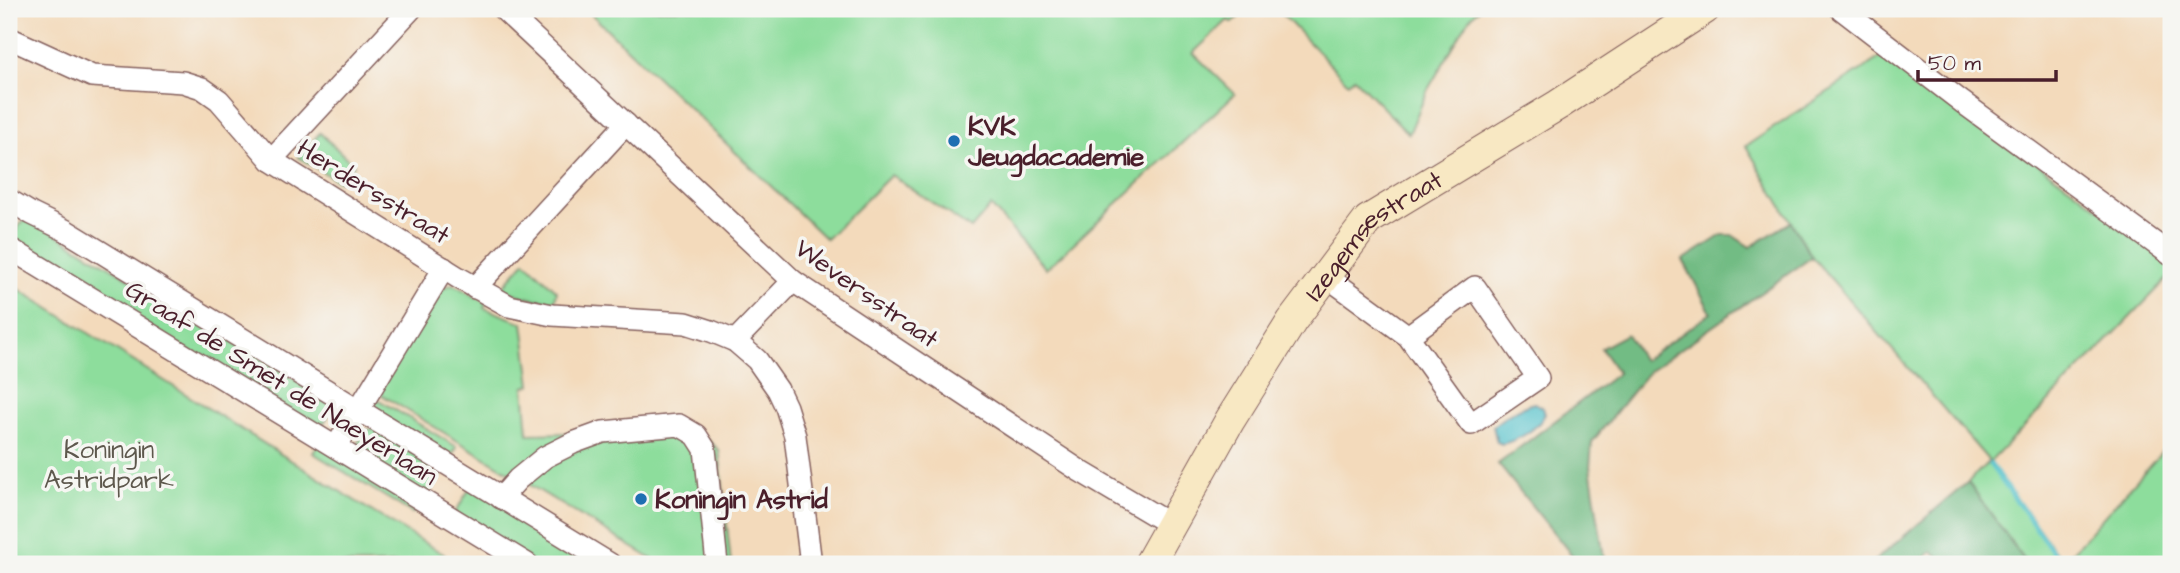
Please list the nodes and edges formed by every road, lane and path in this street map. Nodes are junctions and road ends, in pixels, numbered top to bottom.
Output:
1 (411, 9) edge
2 (503, 9) edge
3 (1705, 9) edge
4 (1841, 9) edge
5 (9, 38) edge
6 (626, 124) junction
7 (271, 160) junction
8 (13, 211) edge
9 (9, 248) edge
10 (2171, 255) edge
11 (444, 268) junction
12 (1326, 276) junction
13 (793, 281) junction
14 (475, 288) junction
15 (1408, 336) junction
16 (735, 341) junction
17 (359, 411) junction
18 (336, 447) junction
19 (501, 498) junction
20 (1171, 525) junction
21 (527, 564) edge
22 (610, 564) edge
23 (717, 564) edge
24 (811, 564) edge
25 (1149, 564) edge

1 - 7 street
2 - 6 street, Weversstraat
3 - 12 street, Izegemsestraat
4 - 10 street
5 - 7 street, Herdersstraat
6 - 13 street, Weversstraat
6 - 14 street
7 - 11 street, Herdersstraat
8 - 17 street, Graaf de Smet de Naeyerlaan
9 - 18 street, Graaf de Smet de Naeyerlaan
11 - 14 street, Herdersstraat
11 - 17 street
12 - 15 street
12 - 20 street, Izegemsestraat
13 - 16 street
13 - 20 street, Weversstraat
14 - 16 street, Herdersstraat
15 - 15 street
16 - 24 street, Herdersstraat
17 - 18 street
17 - 19 street, Graaf de Smet de Naeyerlaan
18 - 21 street, Graaf de Smet de Naeyerlaan
19 - 22 street, Graaf de Smet de Naeyerlaan
19 - 23 street
20 - 25 street, Izegemsestraat

